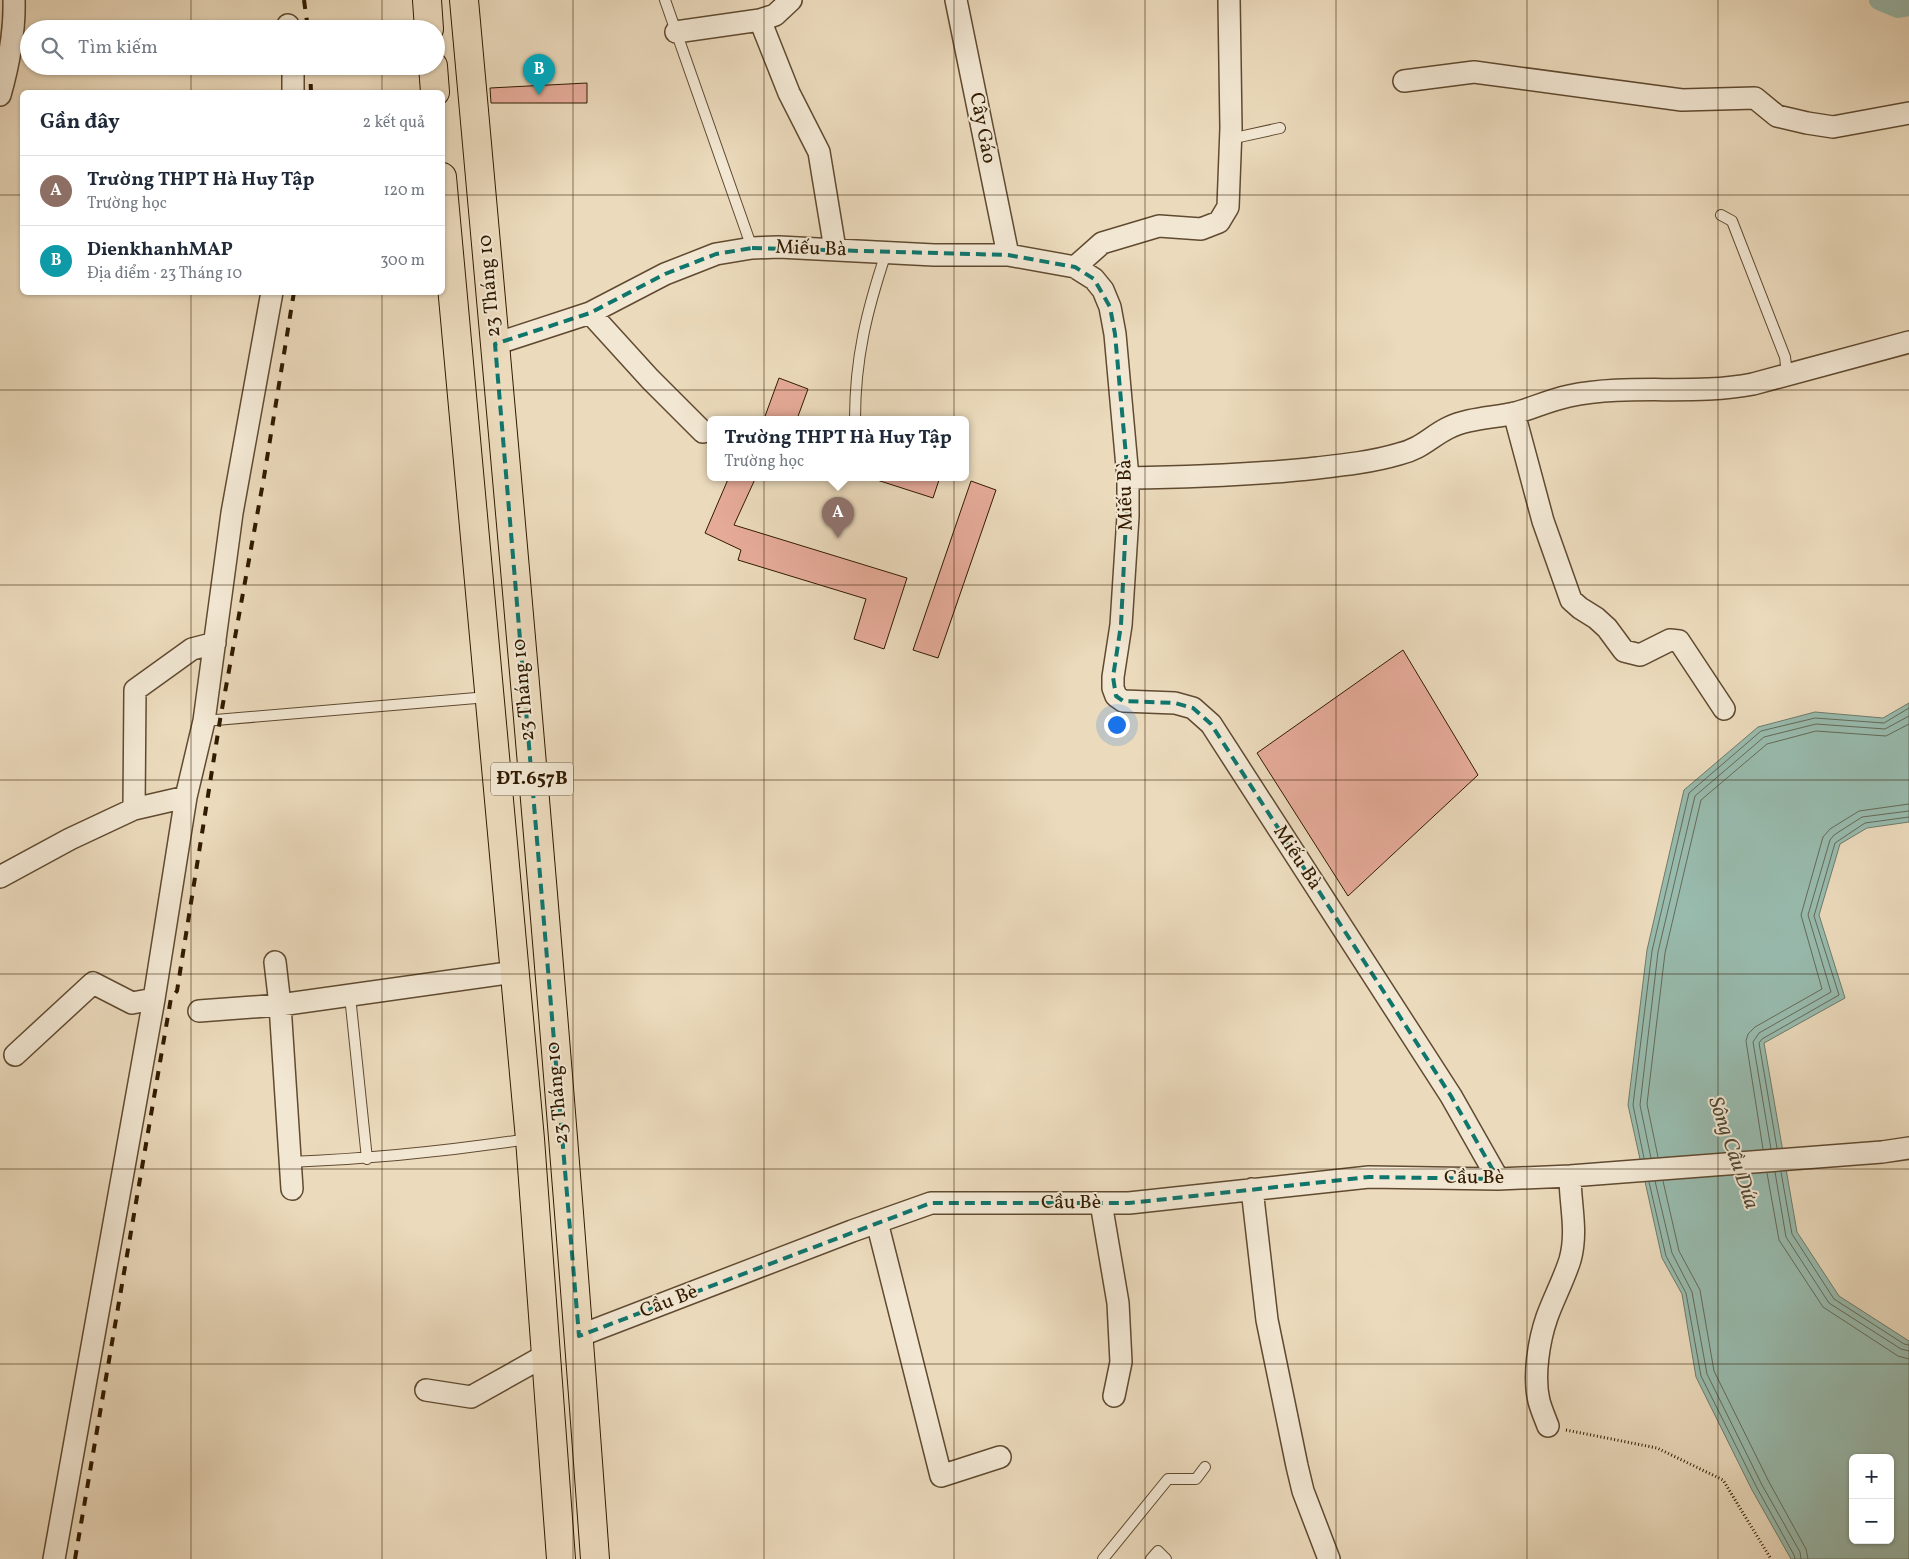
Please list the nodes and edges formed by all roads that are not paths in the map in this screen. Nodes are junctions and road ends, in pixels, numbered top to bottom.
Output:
1 (14, 0) edge
2 (427, 0) edge
3 (464, 0) edge
4 (665, 0) edge
5 (791, 0) edge
6 (956, 0) edge
7 (1229, 0) edge
8 (428, 20) edge
9 (760, 20) junction
10 (676, 32) junction
11 (293, 75) edge
12 (434, 75) edge
13 (1404, 81) dead end
14 (293, 90) edge
15 (435, 90) edge
16 (0, 94) edge
17 (1909, 113) edge
18 (1280, 128) dead end
19 (1230, 139) junction
20 (445, 208) edge
21 (1721, 215) dead end
22 (752, 248) junction
23 (835, 249) junction
24 (886, 253) junction
25 (1008, 255) junction
26 (1075, 267) junction
27 (271, 295) edge
28 (590, 313) junction
29 (1909, 342) edge
30 (495, 344) junction
31 (458, 348) junction
32 (1787, 374) junction
33 (1514, 413) junction
34 (855, 416) edge
35 (703, 432) dead end
36 (1128, 478) junction
37 (215, 643) junction
38 (489, 696) junction
39 (1724, 709) dead end
40 (204, 721) junction
41 (186, 797) junction
42 (134, 809) junction
43 (0, 877) edge
44 (275, 962) dead end
45 (514, 972) junction
46 (350, 996) junction
47 (154, 999) junction
48 (280, 1005) junction
49 (199, 1011) dead end
50 (15, 1055) dead end
51 (530, 1139) junction
52 (1909, 1148) edge
53 (367, 1159) junction
54 (290, 1162) junction
55 (1578, 1176) junction
56 (1498, 1180) junction
57 (292, 1189) dead end
58 (1252, 1190) junction
59 (1101, 1203) junction
60 (877, 1222) junction
61 (579, 1336) junction
62 (546, 1355) junction
63 (426, 1390) dead end
64 (1114, 1396) dead end
65 (1548, 1426) road end
66 (1000, 1457) dead end
67 (1204, 1467) dead end
68 (54, 1559) edge
69 (561, 1559) edge
70 (595, 1559) edge
71 (1103, 1559) edge
72 (1151, 1559) edge
73 (1166, 1559) edge
74 (1329, 1559) edge

1 - 16 street
2 - 8 main road
3 - 30 main road, 23 Tháng 10 / ĐT.657B
4 - 10 lane
5 - 9 street
6 - 25 street, Cây Gáo
7 - 19 street
9 - 10 street
9 - 23 street
10 - 22 lane
11 - 14 street
12 - 15 main road
13 - 17 street
18 - 19 lane
19 - 26 street
20 - 31 main road, 23 Tháng 10 / ĐT.657B
21 - 32 lane
22 - 23 street, Miếu Bà
22 - 28 street, Miếu Bà
23 - 24 street, Miếu Bà
24 - 25 street, Miếu Bà
24 - 34 lane
25 - 26 street, Miếu Bà
26 - 36 street, Miếu Bà
27 - 37 street
28 - 30 street, Miếu Bà
28 - 35 street
29 - 32 street
30 - 31 main road
30 - 61 main road, 23 Tháng 10 / ĐT.657B
31 - 38 main road, 23 Tháng 10 / ĐT.657B
32 - 33 street
33 - 36 street
33 - 39 street
36 - 56 street, Miếu Bà
37 - 40 street
37 - 42 street
38 - 40 lane
38 - 45 main road, 23 Tháng 10 / ĐT.657B
40 - 41 street
41 - 42 street
41 - 47 street
42 - 43 street
44 - 48 street
45 - 46 street
45 - 51 main road, 23 Tháng 10 / ĐT.657B
46 - 48 street
46 - 53 lane
47 - 50 street
47 - 68 street
48 - 49 street
48 - 54 street
51 - 53 lane
51 - 62 main road, 23 Tháng 10 / ĐT.657B
52 - 55 street, Cầu Bè
53 - 54 lane
54 - 57 street
55 - 56 street, Cầu Bè
55 - 65 street
56 - 58 street, Cầu Bè
58 - 59 street, Cầu Bè
58 - 74 street
59 - 60 street, Cầu Bè
59 - 64 street
60 - 61 street, Cầu Bè
60 - 66 street
61 - 62 main road
61 - 70 main road, 23 Tháng 10 / ĐT.657B
62 - 63 street
62 - 69 main road, 23 Tháng 10 / ĐT.657B
67 - 71 lane
72 - 73 lane

